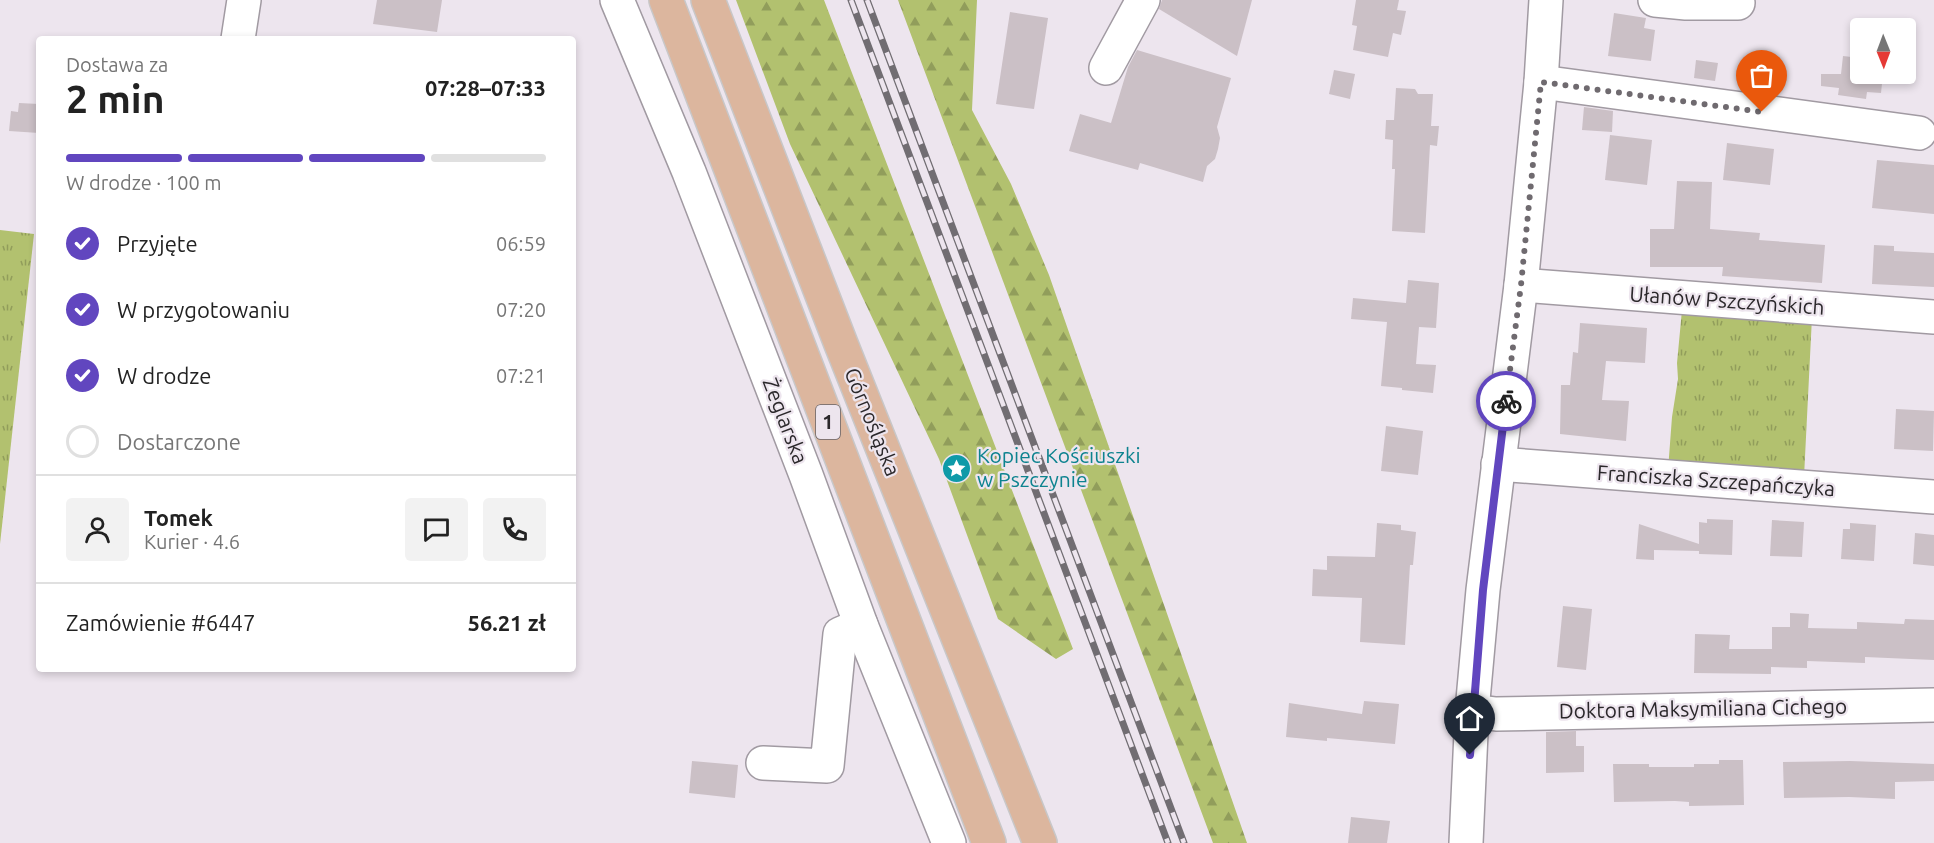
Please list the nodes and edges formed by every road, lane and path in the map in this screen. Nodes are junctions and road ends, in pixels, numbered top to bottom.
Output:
1 (244, 0) edge
2 (617, 0) edge
3 (666, 0) edge
4 (708, 0) edge
5 (1143, 0) edge
6 (1546, 0) edge
7 (1655, 0) edge
8 (1738, 3) dead end
9 (238, 36) edge
10 (1106, 68) dead end
11 (1541, 82) junction
12 (1919, 133) dead end
13 (1521, 285) junction
14 (1934, 317) edge
15 (1498, 464) junction
16 (1934, 497) edge
17 (861, 625) junction
18 (1934, 705) edge
19 (1472, 711) junction
20 (763, 763) dead end
21 (949, 843) edge
22 (989, 843) edge
23 (1040, 843) edge
24 (1466, 843) edge

1 - 9 street
2 - 17 street, Żeglarska
3 - 22 main road, Górnośląska / 1
4 - 23 main road, Górnośląska / 1
5 - 10 street
6 - 11 street
7 - 8 street
11 - 12 street
11 - 13 street
13 - 14 street, Ułanów Pszczyńskich
13 - 15 street
15 - 16 street, Franciszka Szczepańczyka
15 - 19 street
17 - 20 street
17 - 21 street, Żeglarska
18 - 19 street, Doktora Maksymiliana Cichego
19 - 24 street

